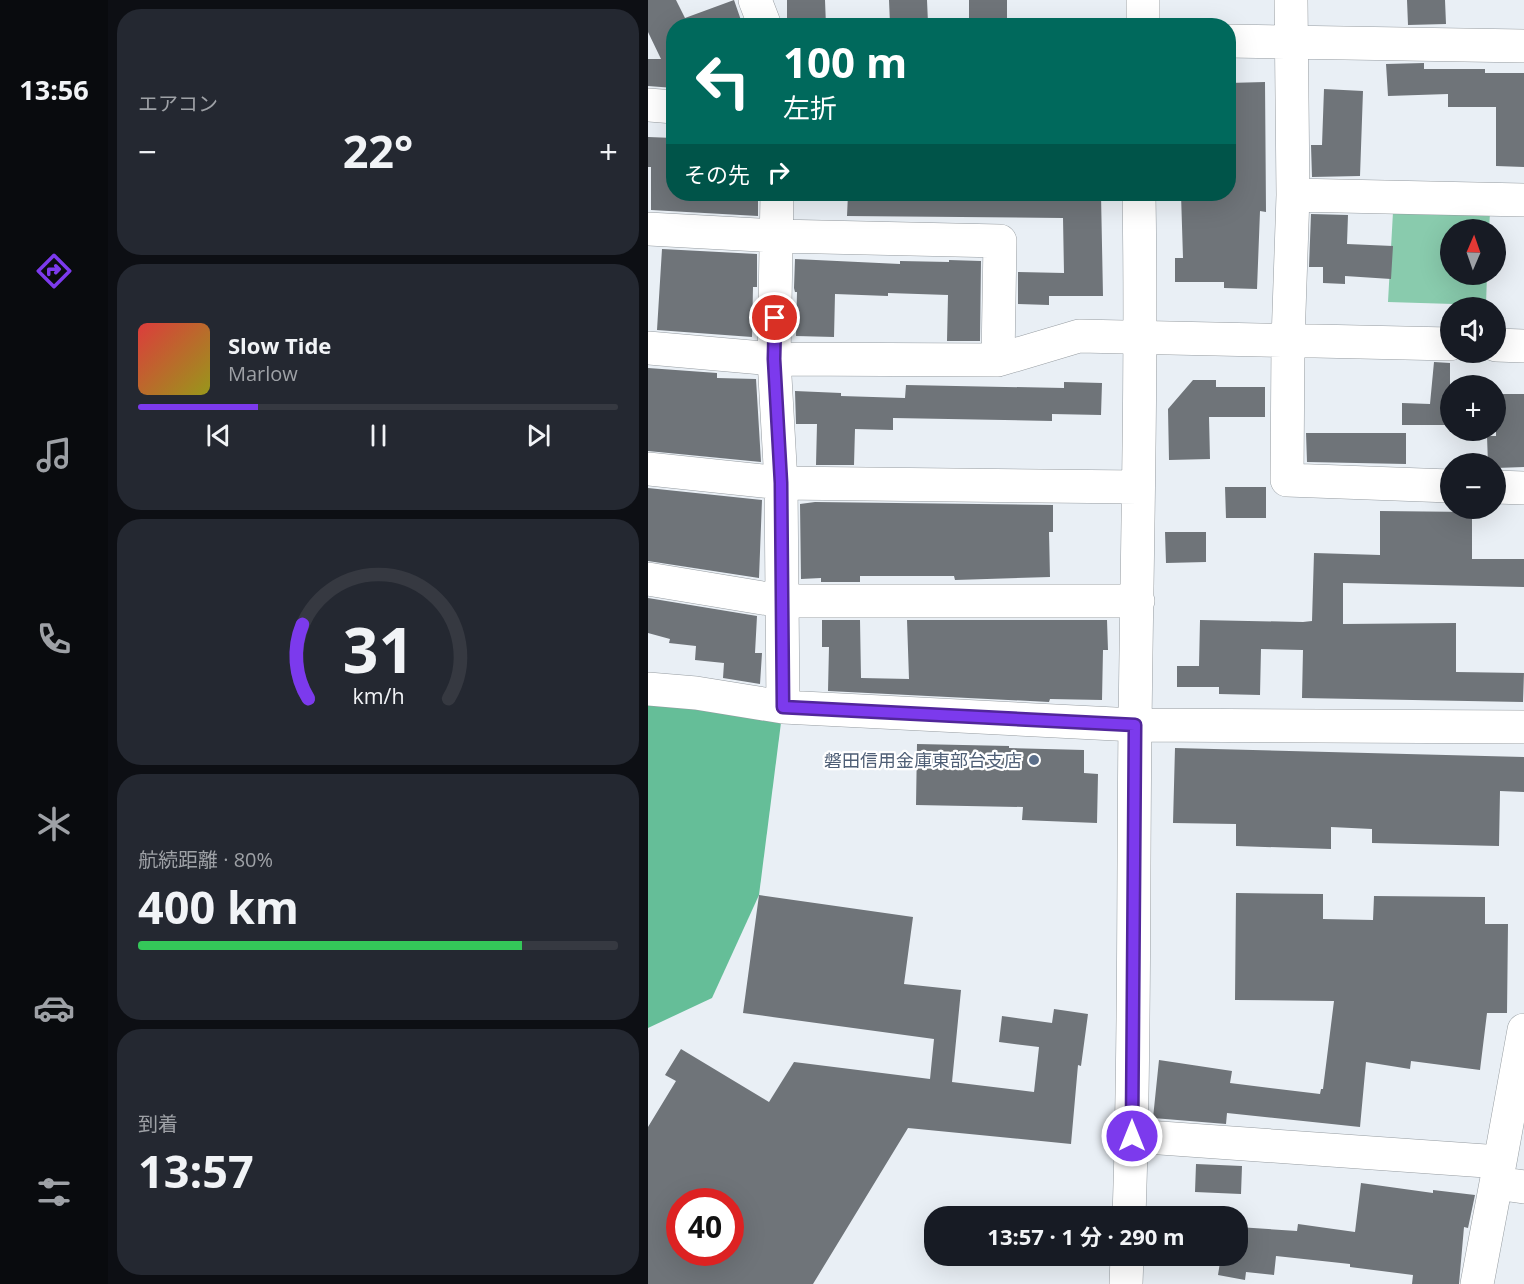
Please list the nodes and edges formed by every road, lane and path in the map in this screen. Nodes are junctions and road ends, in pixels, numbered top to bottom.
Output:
1 (755, 0) edge
2 (1143, 0) edge
3 (1292, 0) edge
4 (762, 18) edge
5 (1143, 18) edge
6 (1236, 41) edge
7 (1290, 43) junction
8 (1524, 46) edge
9 (648, 105) edge
10 (666, 106) edge
11 (1293, 195) junction
12 (1524, 200) edge
13 (777, 201) edge
14 (1139, 201) edge
15 (648, 229) edge
16 (777, 236) junction
17 (1141, 339) junction
18 (1288, 341) junction
19 (1440, 344) edge
20 (1506, 345) edge
21 (1524, 346) edge
22 (648, 348) edge
23 (774, 359) junction
24 (998, 360) junction
25 (648, 469) edge
26 (781, 483) junction
27 (1440, 486) edge
28 (1138, 487) junction
29 (1506, 487) edge
30 (1524, 488) edge
31 (648, 579) edge
32 (781, 601) junction
33 (1138, 601) junction
34 (648, 689) edge
35 (783, 707) junction
36 (1135, 725) junction
37 (1524, 727) edge
38 (1524, 1030) edge
39 (1132, 1136) junction
40 (1507, 1178) edge
41 (1129, 1206) edge
42 (1127, 1266) edge
43 (1126, 1284) edge
44 (1477, 1284) edge

1 - 4 street
2 - 5 street
3 - 7 street
6 - 7 street
7 - 8 street
7 - 11 street
9 - 10 street
11 - 12 street
11 - 18 street
13 - 16 street
14 - 17 street
15 - 16 street
16 - 23 street
16 - 24 street
17 - 18 street
17 - 24 street
17 - 28 street
18 - 19 street
18 - 27 street
20 - 21 street
22 - 23 street
23 - 24 street
23 - 26 street
25 - 26 street
26 - 28 street
26 - 32 street
28 - 33 street
29 - 30 street
31 - 32 street
32 - 33 street
32 - 35 street
33 - 36 street
34 - 35 street
35 - 36 street
36 - 37 street
36 - 39 street
38 - 40 street
39 - 40 street
39 - 41 street
40 - 44 street
42 - 43 street

